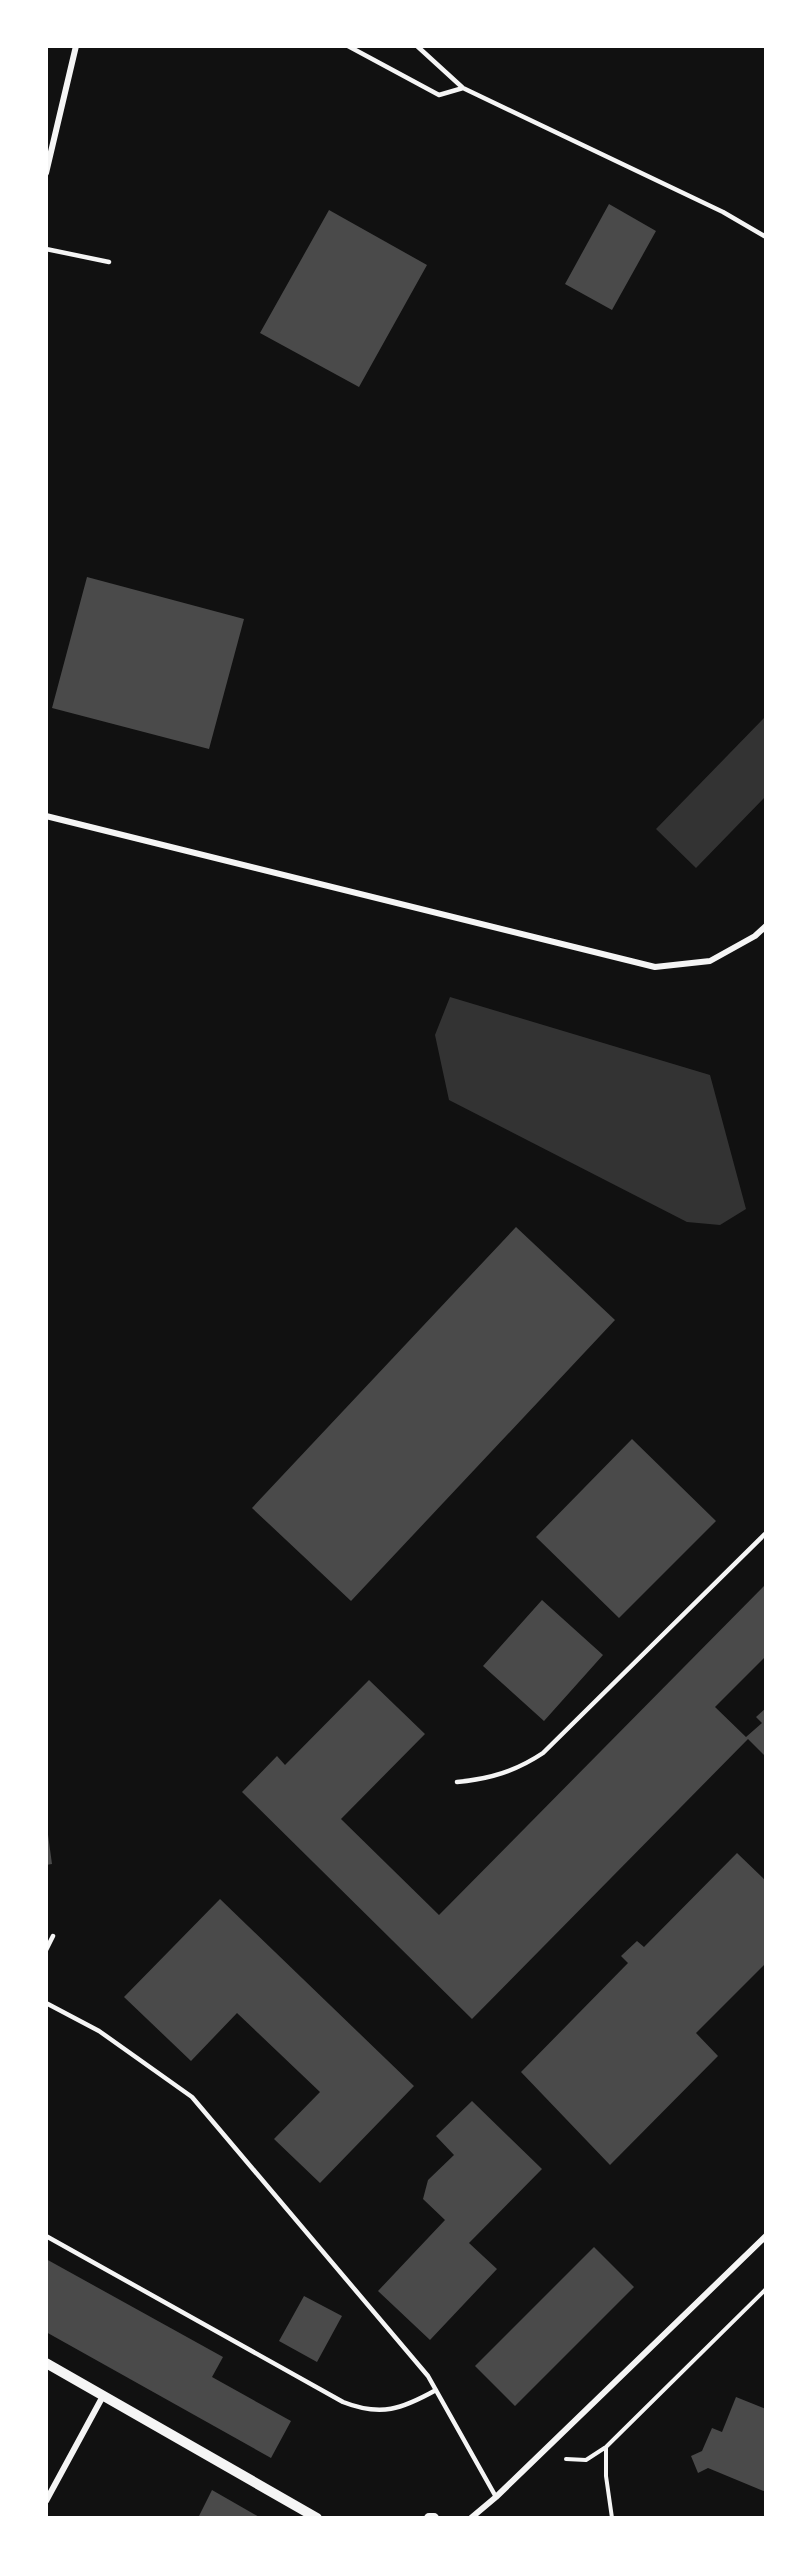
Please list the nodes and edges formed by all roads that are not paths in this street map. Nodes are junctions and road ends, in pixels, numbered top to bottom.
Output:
1 (76, 46) edge
2 (348, 46) edge
3 (417, 46) edge
4 (463, 88) junction
5 (46, 172) edge
6 (765, 237) edge
7 (46, 249) edge
8 (109, 262) dead end
9 (46, 816) edge
10 (765, 926) edge
11 (765, 1533) edge
12 (457, 1782) dead end
13 (53, 1936) dead end
14 (46, 1950) edge
15 (46, 2003) edge
16 (46, 2236) edge
17 (765, 2236) edge
18 (46, 2363) edge
19 (436, 2390) junction
20 (103, 2396) junction
21 (496, 2497) junction
22 (46, 2501) edge
23 (318, 2517) edge
24 (471, 2517) edge

1 - 5 street
2 - 4 lane
3 - 4 lane
4 - 6 lane
7 - 8 lane
9 - 10 street
11 - 12 lane
13 - 14 lane
15 - 19 lane
16 - 19 lane
17 - 21 street
18 - 20 street
19 - 21 lane
20 - 22 street
20 - 23 street
21 - 24 street

